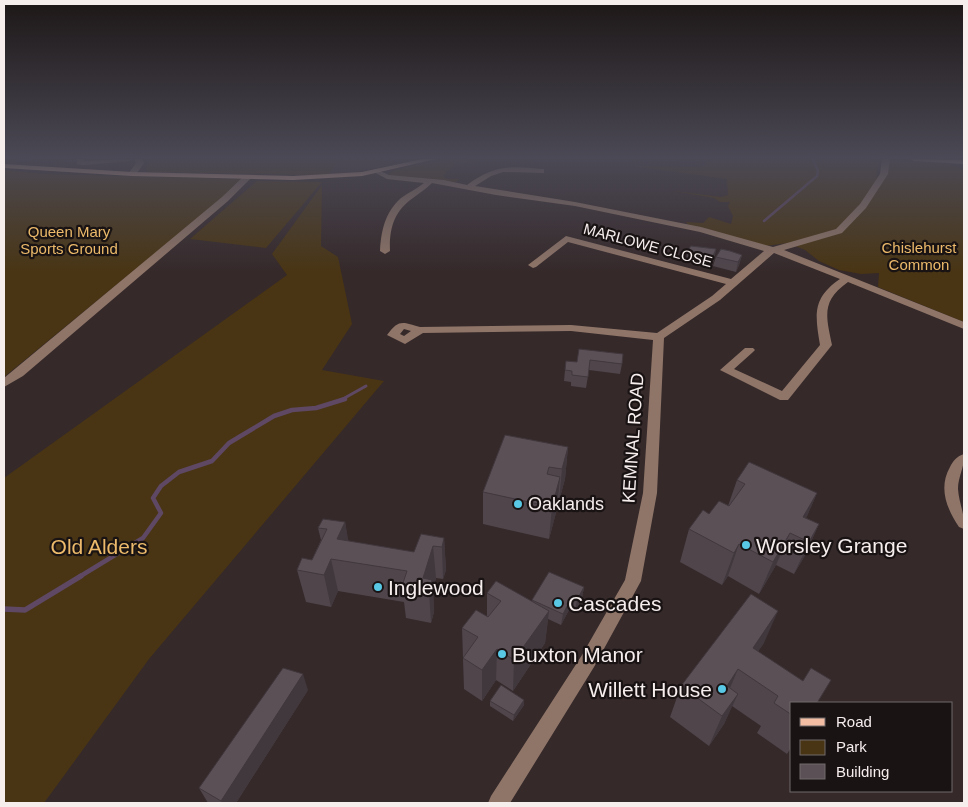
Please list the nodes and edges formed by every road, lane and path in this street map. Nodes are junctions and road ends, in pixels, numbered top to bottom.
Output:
1 (226, 197) edge
2 (409, 197) edge
3 (493, 197) edge
4 (524, 197) joint
5 (869, 197) edge
6 (775, 250) junction
7 (385, 251) dead end
8 (533, 265) dead end
9 (848, 278) junction
10 (733, 283) junction
11 (964, 326) edge
12 (420, 330) dead end
13 (659, 337) junction
14 (749, 350) dead end
15 (4, 383) edge
16 (964, 459) edge
17 (964, 523) edge
18 (498, 803) edge

1 - 15 street
2 - 7 street
3 - 4 street
4 - 6 street
5 - 6 street
6 - 9 street
6 - 10 street
8 - 10 street, MARLOWE CLOSE
9 - 11 street
9 - 14 street
10 - 13 street
12 - 13 street
13 - 18 street, KEMNAL ROAD
16 - 17 street

